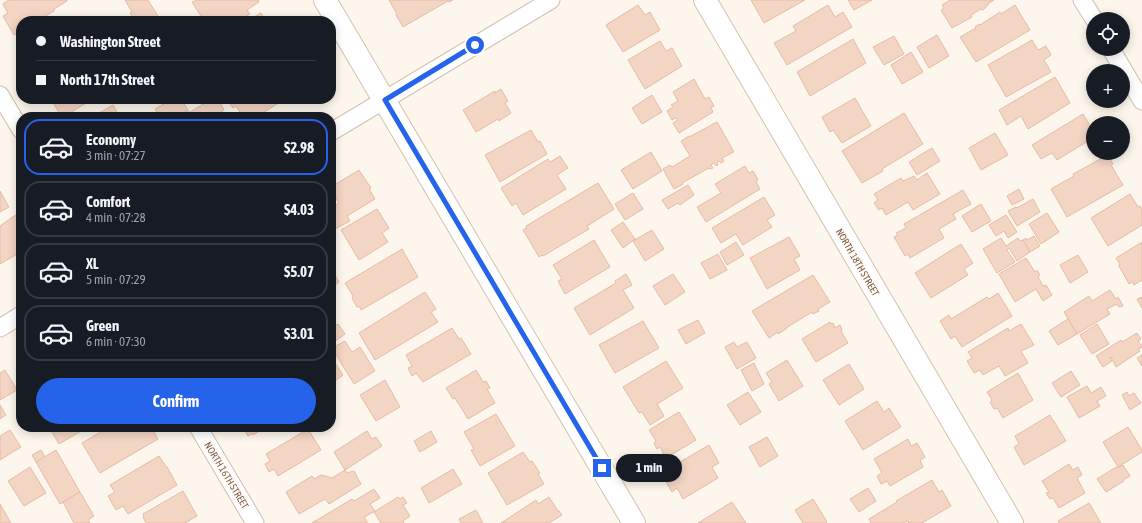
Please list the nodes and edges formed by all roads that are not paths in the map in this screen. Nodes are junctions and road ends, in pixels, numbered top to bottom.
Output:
1 (325, 0) edge
2 (551, 0) edge
3 (705, 0) edge
4 (1082, 0) edge
5 (1090, 12) edge
6 (335, 16) edge
7 (336, 18) edge
8 (1115, 56) edge
9 (0, 95) edge
10 (385, 100) junction
11 (1142, 101) edge
12 (16, 122) edge
13 (336, 129) edge
14 (16, 318) edge
15 (0, 328) edge
16 (201, 432) edge
17 (255, 523) edge
18 (634, 523) edge
19 (1012, 523) edge

1 - 6 main road
2 - 10 street
3 - 19 main road, NORTH 18TH STREET
4 - 5 street
7 - 10 main road
8 - 11 street
9 - 12 street
10 - 13 street
10 - 18 main road
14 - 15 street
16 - 17 street, NORTH 16TH STREET

